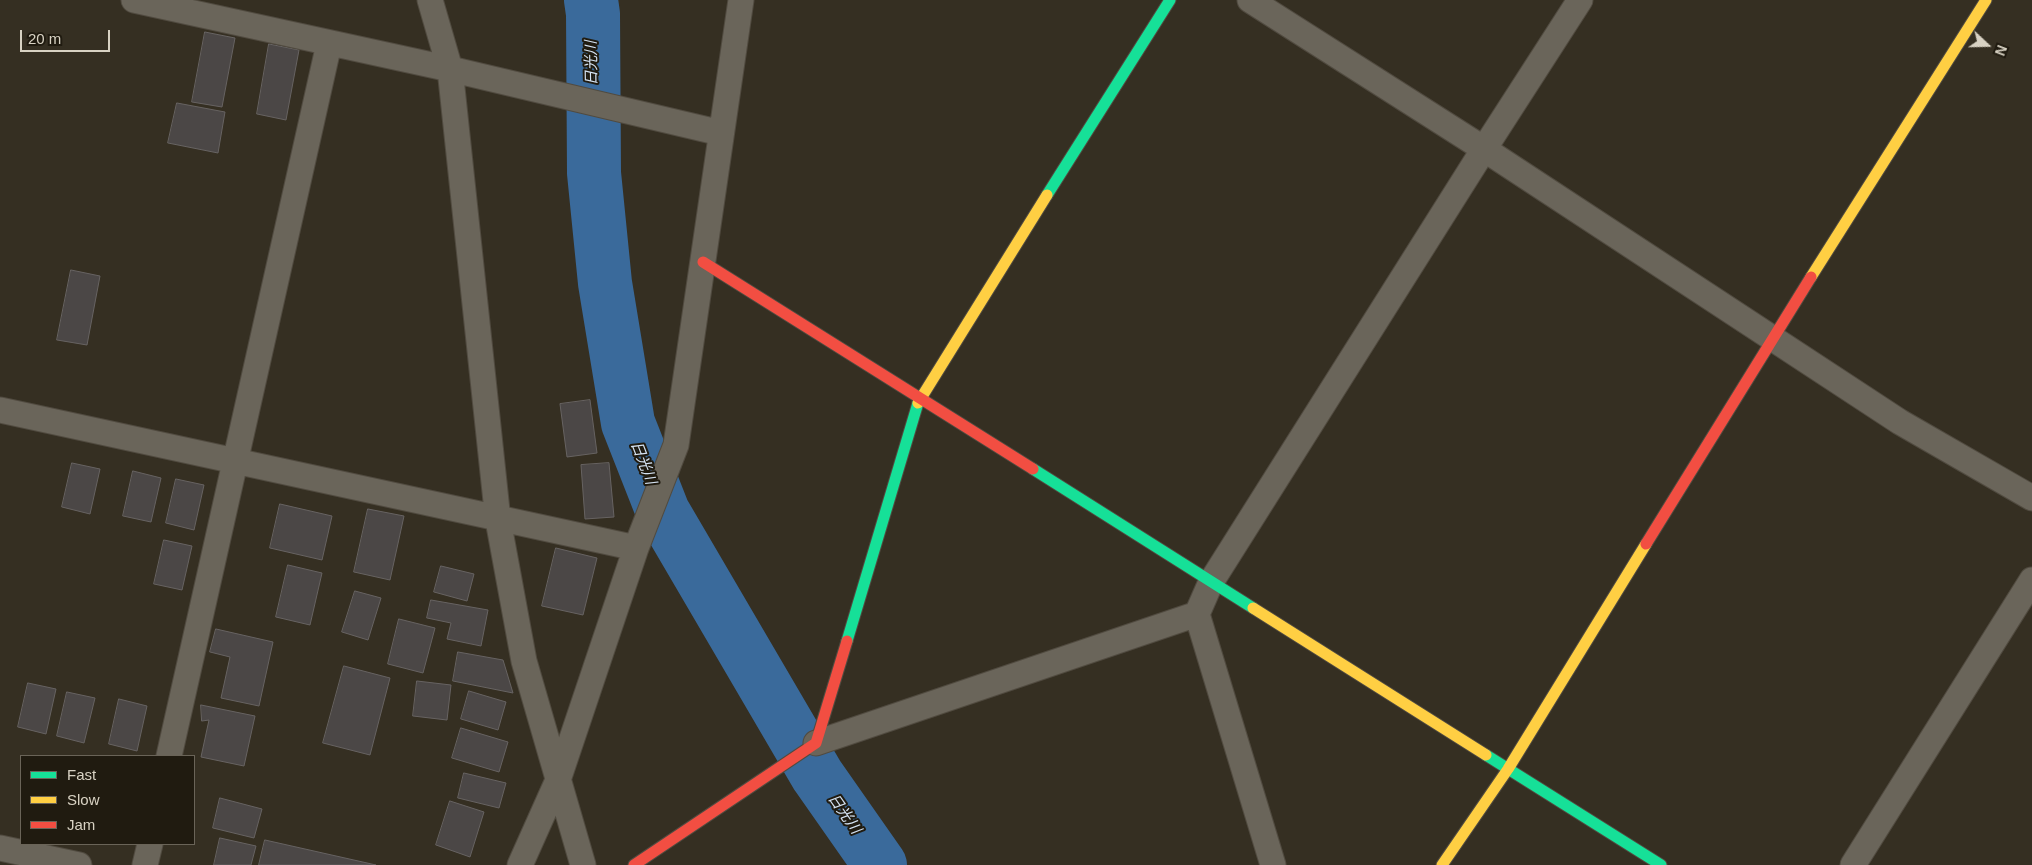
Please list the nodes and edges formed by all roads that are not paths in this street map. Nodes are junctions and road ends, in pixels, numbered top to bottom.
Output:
1 (134, 0) edge
2 (430, 0) edge
3 (741, 0) edge
4 (1170, 0) edge
5 (1250, 0) edge
6 (1580, 0) edge
7 (1986, 0) edge
8 (329, 44) junction
9 (450, 69) junction
10 (721, 133) junction
11 (1484, 149) junction
12 (703, 262) junction
13 (1772, 338) junction
14 (920, 398) junction
15 (0, 410) edge
16 (234, 462) junction
17 (2032, 498) edge
18 (498, 520) junction
19 (636, 548) junction
20 (2032, 580) edge
21 (1211, 582) junction
22 (1197, 614) junction
23 (815, 744) junction
24 (169, 755) edge
25 (1508, 769) junction
26 (558, 780) junction
27 (150, 845) edge
28 (0, 848) edge
29 (79, 865) edge
30 (145, 865) edge
31 (520, 865) edge
32 (583, 865) edge
33 (634, 865) edge
34 (1273, 865) edge
35 (1442, 865) edge
36 (1661, 865) edge
37 (1853, 865) edge

1 - 8 street
2 - 9 street
3 - 10 street
4 - 14 street
5 - 11 street
6 - 11 street
7 - 13 street
8 - 9 street
8 - 16 street
9 - 10 street
9 - 18 street
10 - 12 street
11 - 13 street
11 - 21 street
12 - 14 street
12 - 19 street
13 - 17 street
13 - 25 street
14 - 21 street
14 - 23 street
15 - 16 street
16 - 18 street
16 - 24 street
18 - 19 street
18 - 26 street
19 - 26 street
20 - 37 street
21 - 22 street
21 - 25 street
22 - 23 street
22 - 34 street
23 - 33 street
25 - 35 street
25 - 36 street
26 - 31 street
26 - 32 street
27 - 30 street
28 - 29 street

